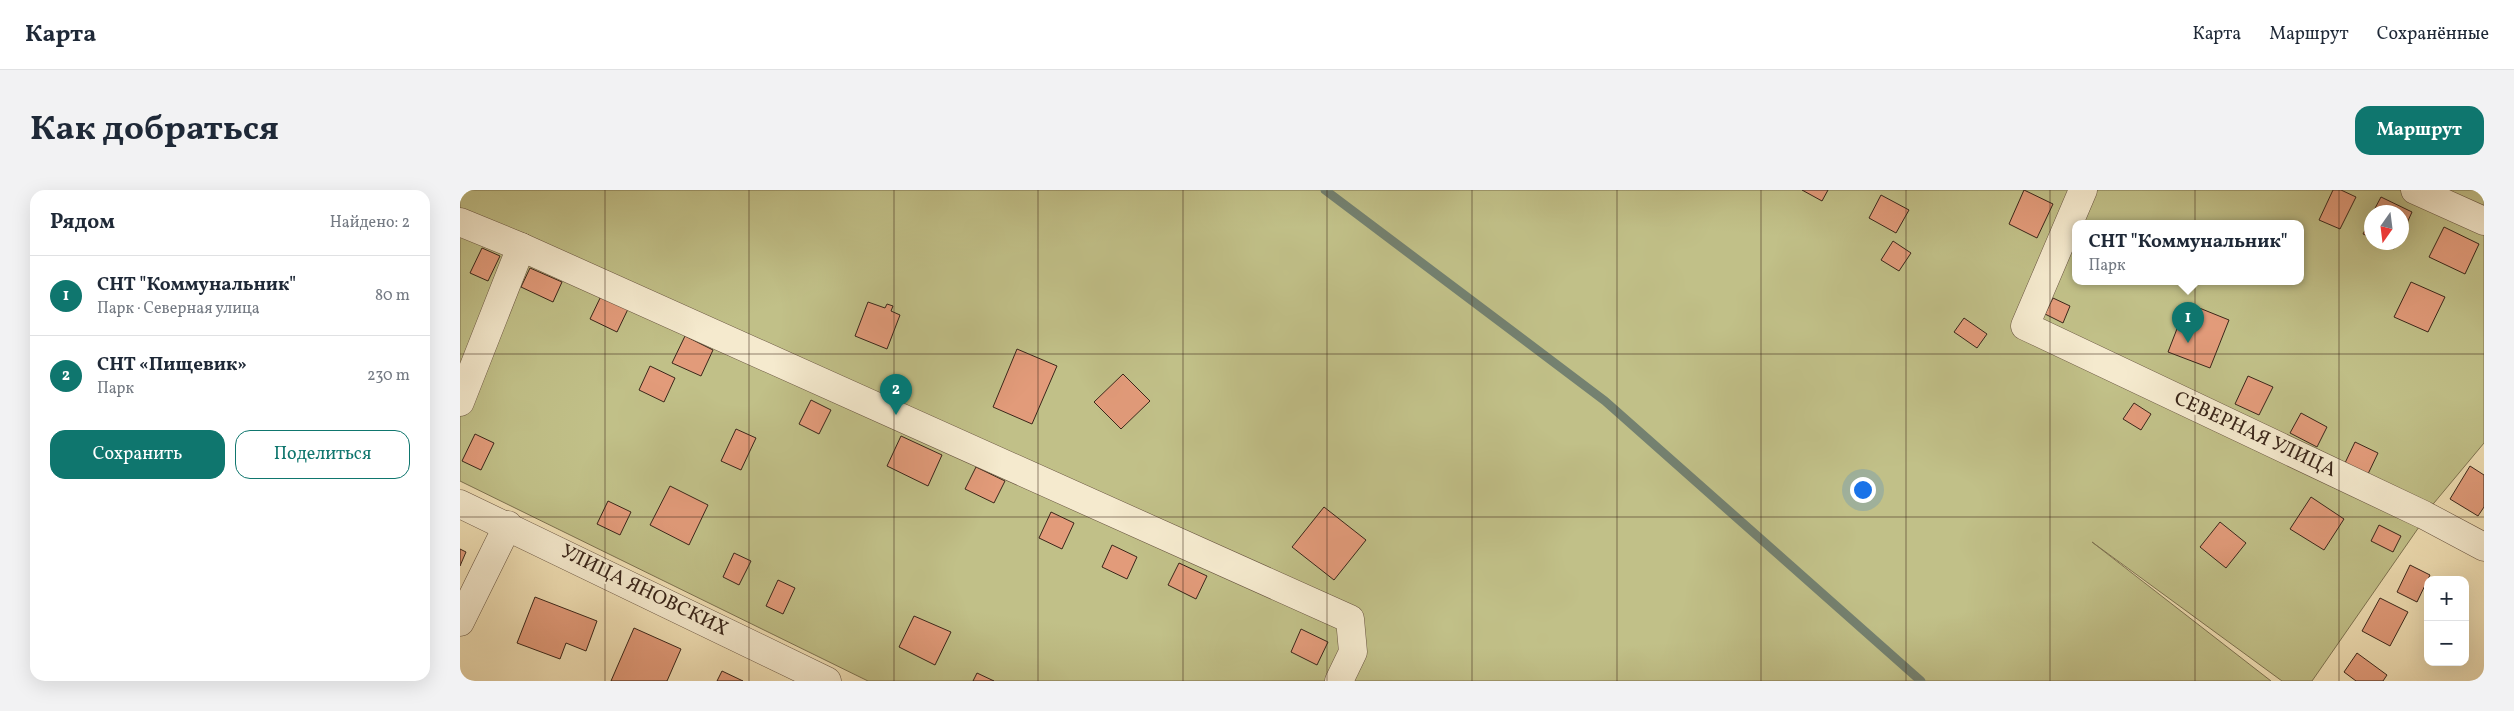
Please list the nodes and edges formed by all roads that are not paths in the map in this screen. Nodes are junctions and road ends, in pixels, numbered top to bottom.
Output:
1 (2083, 190) edge
2 (2415, 190) edge
3 (2484, 221) edge
4 (460, 222) edge
5 (521, 247) junction
6 (460, 402) edge
7 (460, 504) edge
8 (508, 525) junction
9 (2484, 547) edge
10 (460, 622) edge
11 (827, 681) edge
12 (1339, 681) edge

1 - 9 street, СЕВЕРНАЯ УЛИЦА
2 - 3 street
4 - 5 street
5 - 6 street
5 - 12 street
7 - 8 street, УЛИЦА ЯНОВСКИХ
8 - 10 street
8 - 11 street, УЛИЦА ЯНОВСКИХ

